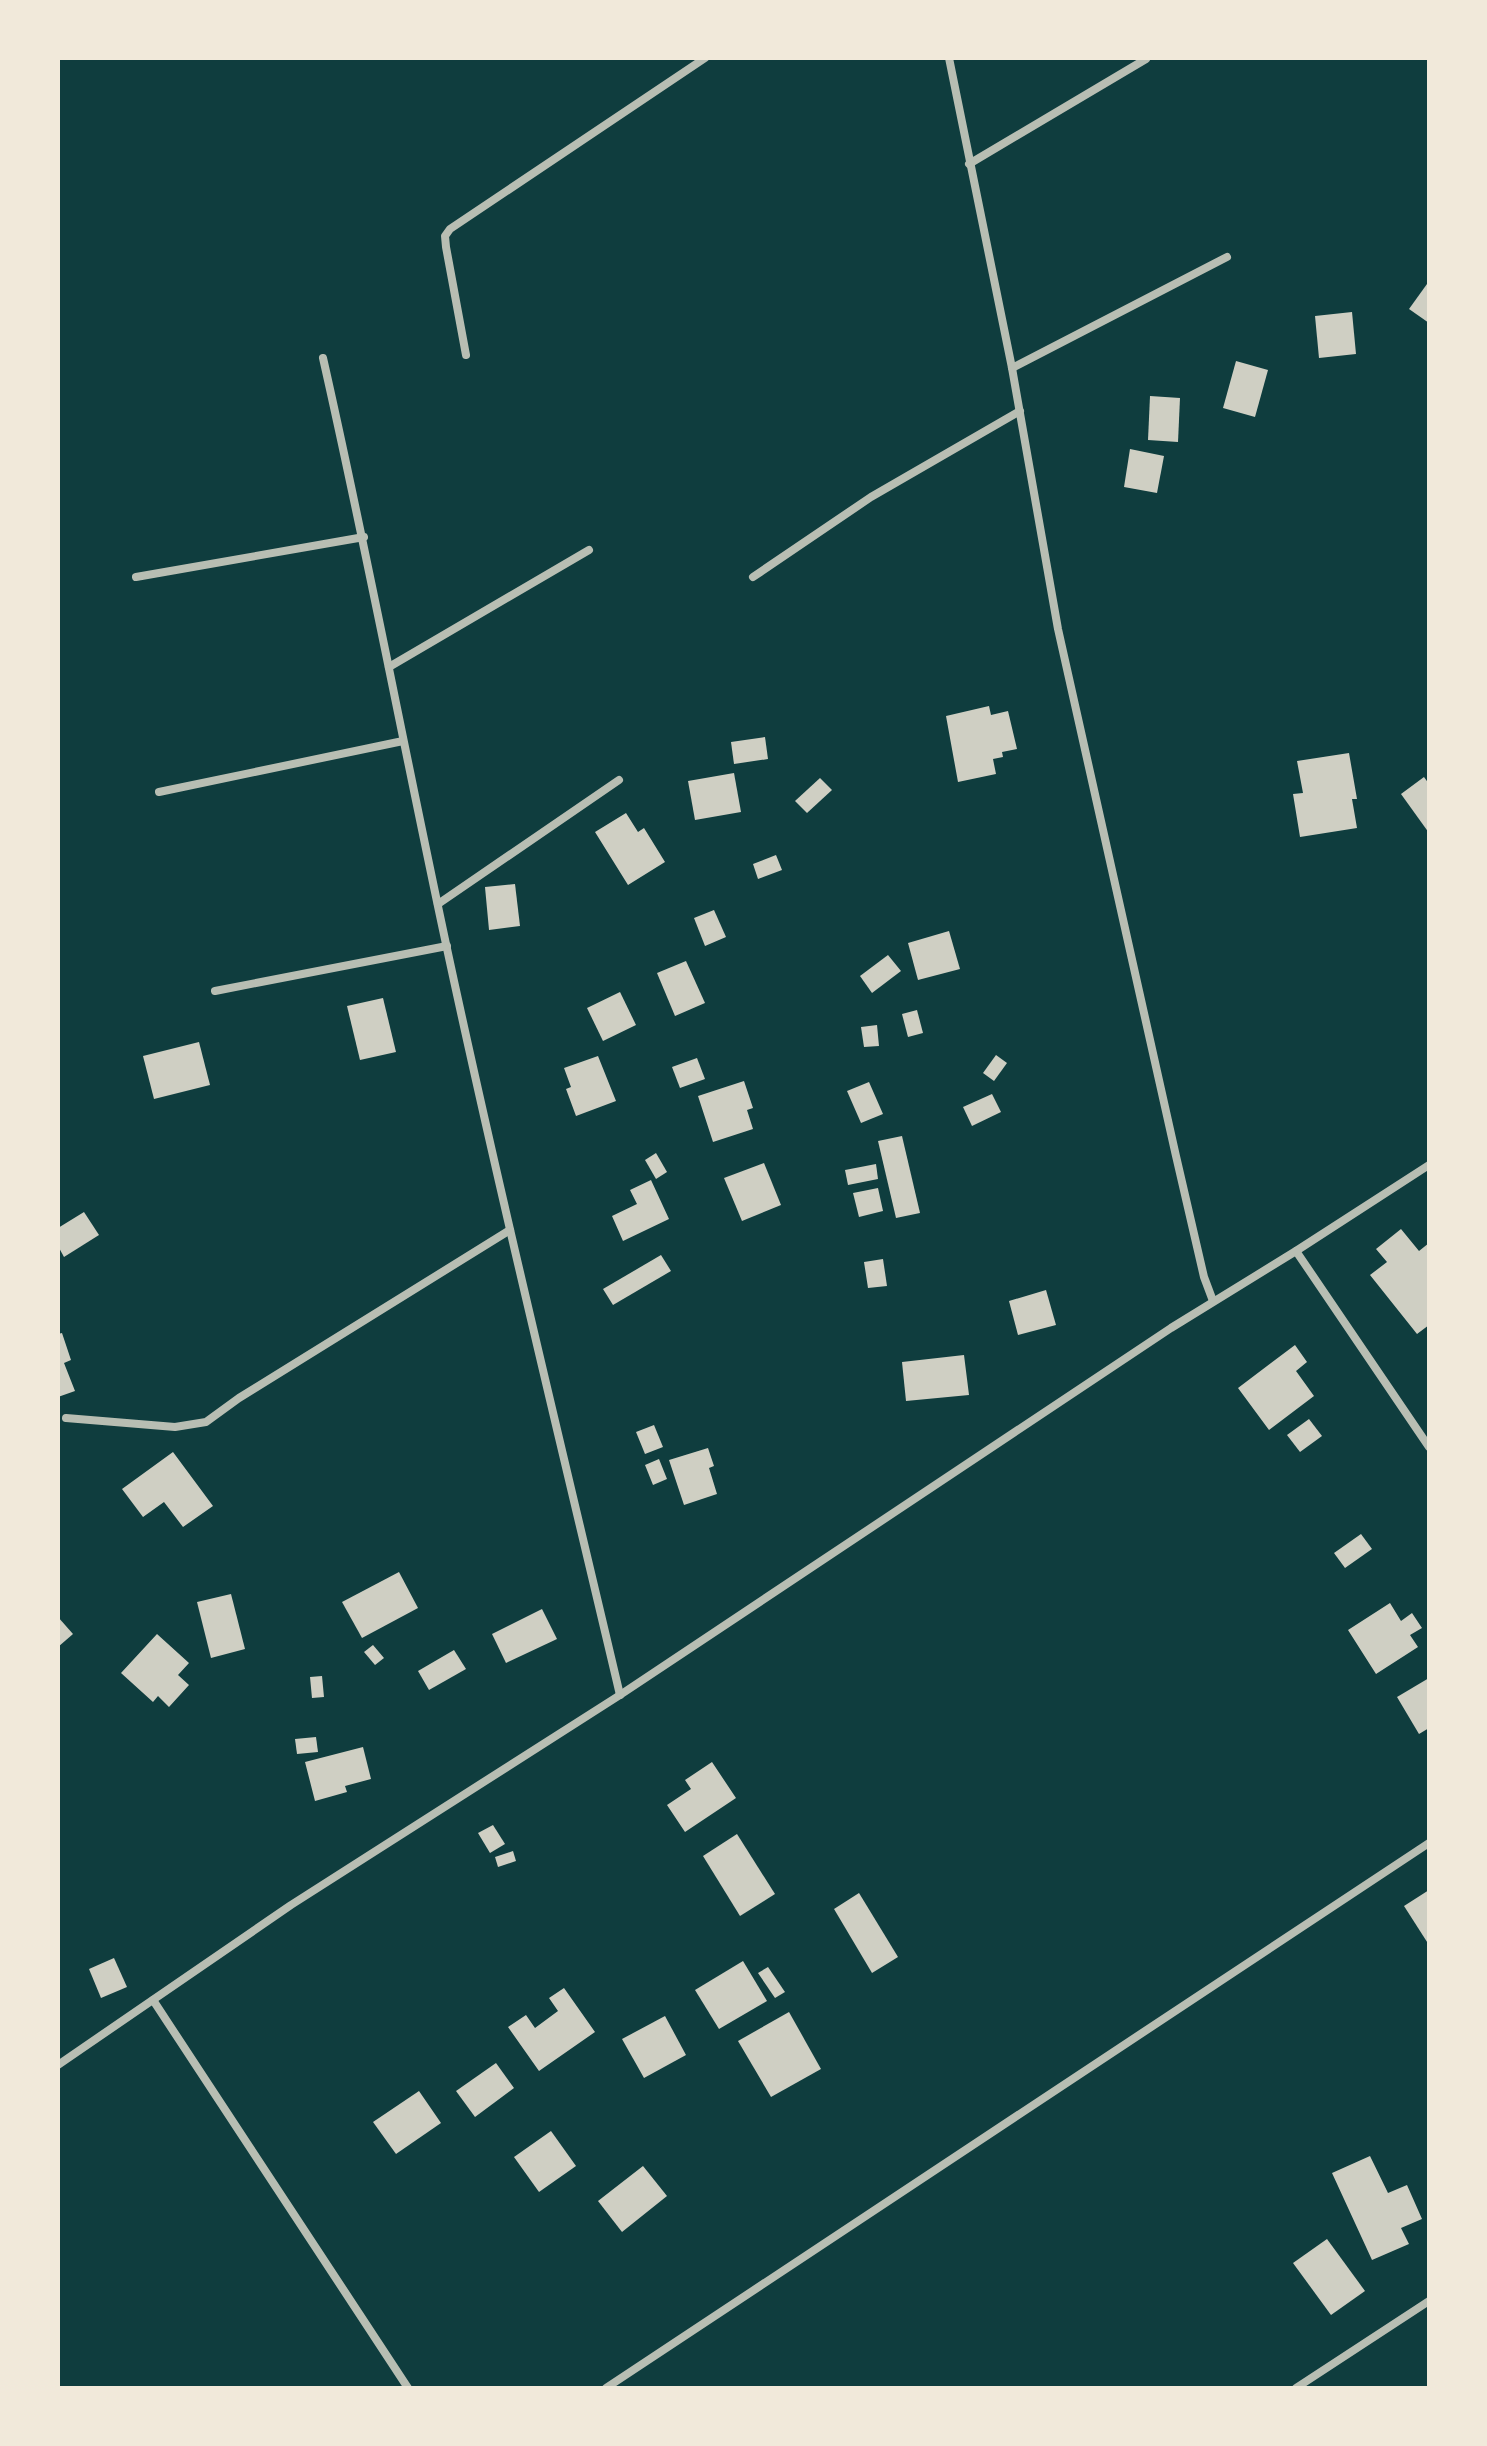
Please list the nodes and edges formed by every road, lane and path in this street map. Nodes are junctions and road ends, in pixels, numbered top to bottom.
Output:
1 (705, 58) edge
2 (949, 58) edge
3 (1146, 59) edge
4 (969, 164) junction
5 (1227, 257) dead end
6 (466, 355) dead end
7 (323, 358) dead end
8 (1012, 368) junction
9 (1020, 411) junction
10 (364, 537) junction
11 (589, 550) dead end
12 (136, 577) dead end
13 (753, 577) dead end
14 (389, 667) junction
15 (403, 741) junction
16 (619, 780) dead end
17 (159, 792) dead end
18 (438, 904) junction
19 (447, 946) junction
20 (215, 991) dead end
21 (1429, 1165) edge
22 (510, 1230) junction
23 (1296, 1251) junction
24 (1213, 1301) junction
25 (66, 1418) dead end
26 (1429, 1447) edge
27 (620, 1695) junction
28 (1429, 1843) edge
29 (153, 2000) junction
30 (58, 2065) edge
31 (1429, 2301) edge
32 (408, 2388) edge
33 (606, 2388) edge
34 (1296, 2388) edge

1 - 6 street
2 - 4 street
3 - 4 street
4 - 8 street
5 - 8 street
7 - 10 street
8 - 9 street
9 - 13 street
9 - 24 street
10 - 12 street
10 - 14 street
11 - 14 street
14 - 15 street
15 - 17 street
15 - 18 street
16 - 18 street
18 - 19 street
19 - 20 street
19 - 22 street
21 - 23 street
22 - 25 street
22 - 27 street
23 - 24 street
23 - 26 street
24 - 27 street
27 - 29 street
28 - 33 street
29 - 30 street
29 - 32 street
31 - 34 street

